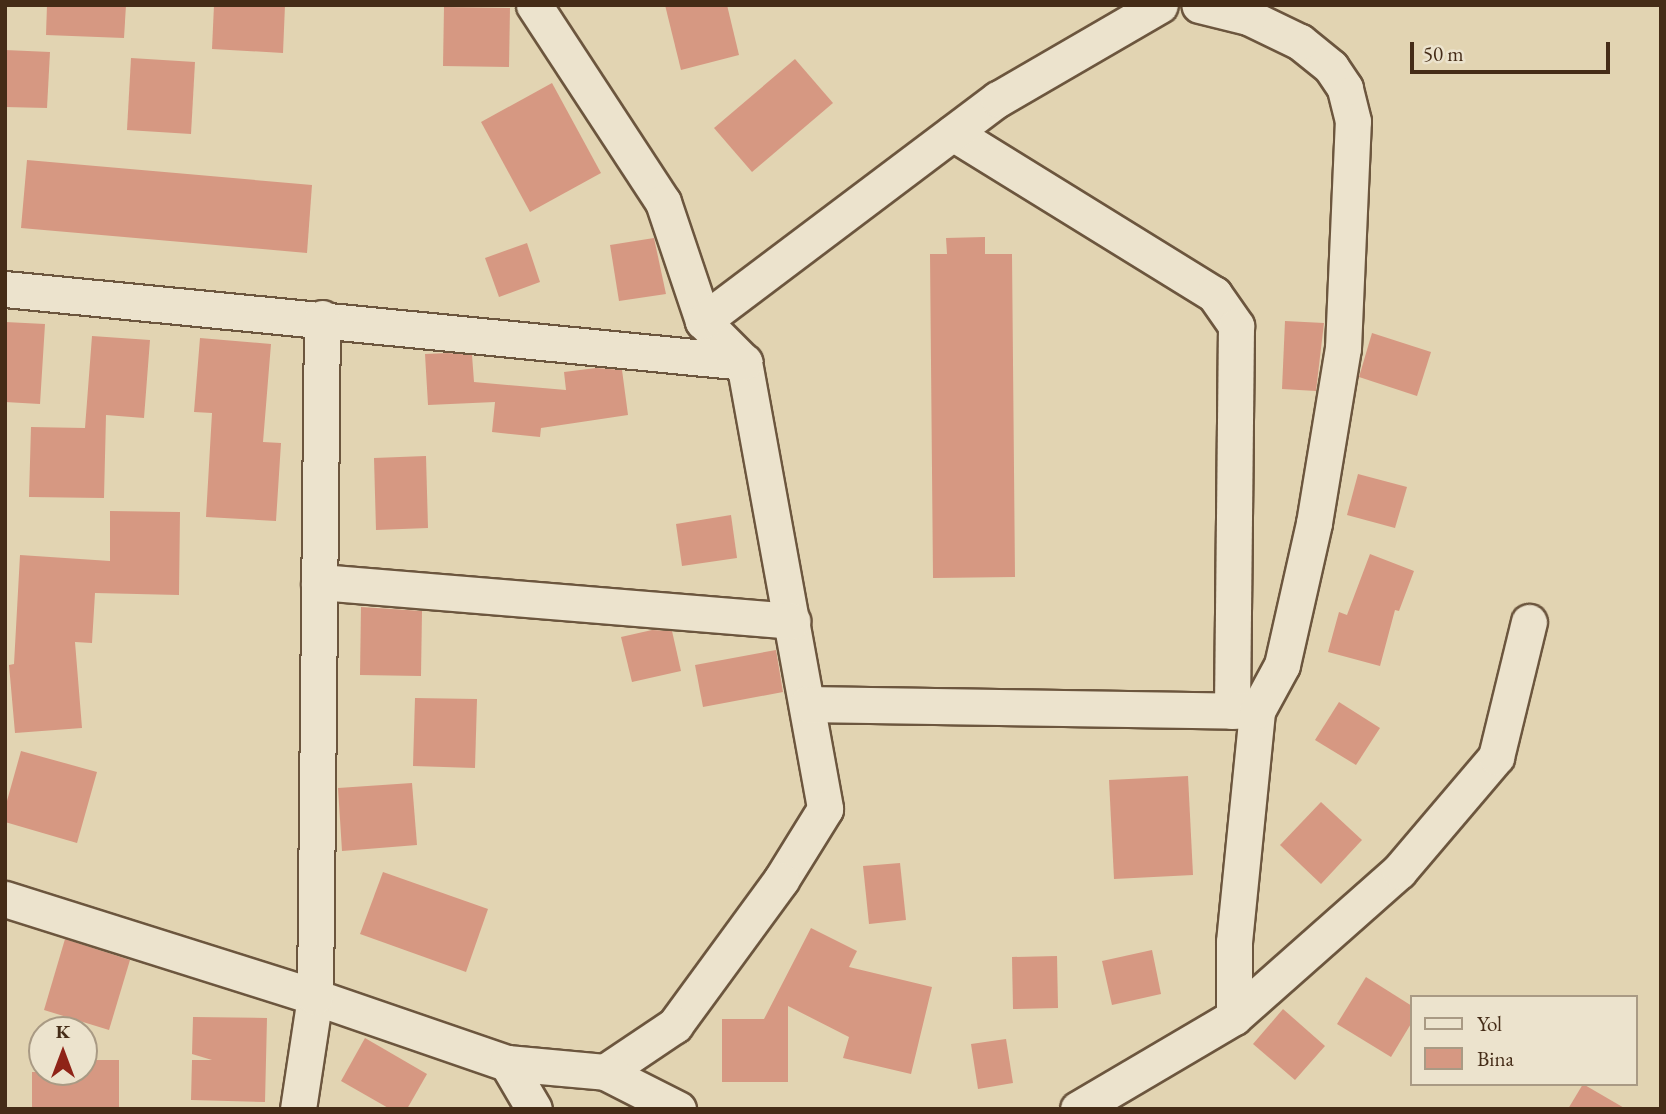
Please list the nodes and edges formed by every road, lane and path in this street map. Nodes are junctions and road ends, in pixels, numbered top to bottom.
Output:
1 (534, 5) edge
2 (1160, 5) edge
3 (1199, 5) edge
4 (953, 133) junction
5 (5, 289) edge
6 (322, 318) junction
7 (703, 321) junction
8 (744, 362) junction
9 (319, 582) junction
10 (792, 621) junction
11 (1529, 622) dead end
12 (807, 704) junction
13 (1245, 711) junction
14 (5, 899) edge
15 (315, 998) junction
16 (1234, 1017) junction
17 (507, 1063) junction
18 (605, 1072) junction
19 (298, 1109) edge
20 (534, 1109) edge
21 (678, 1109) edge
22 (1078, 1109) edge

1 - 7 street
2 - 4 street
3 - 13 street
4 - 7 street
4 - 13 street
5 - 6 street
6 - 8 street
6 - 9 street
7 - 8 street
8 - 10 street
9 - 10 street
9 - 15 street
10 - 12 street
11 - 16 street
12 - 13 street
12 - 18 street
13 - 16 street
14 - 15 street
15 - 17 street
15 - 19 street
16 - 22 street
17 - 18 street
17 - 20 street
18 - 21 street

